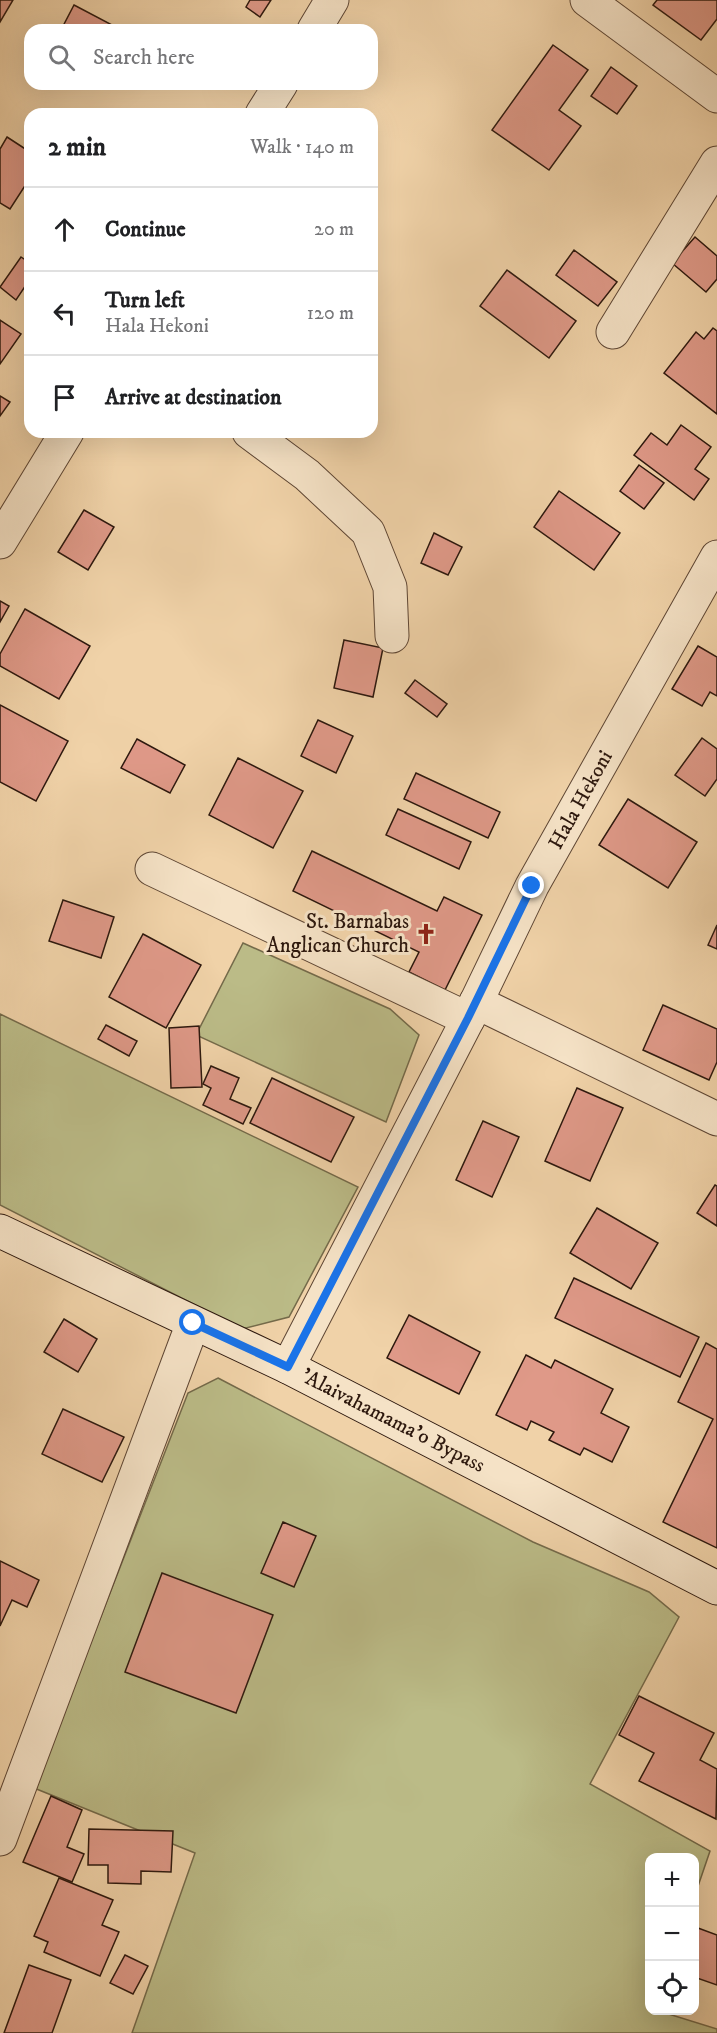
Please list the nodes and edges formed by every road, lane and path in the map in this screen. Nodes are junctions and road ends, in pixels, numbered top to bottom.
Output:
1 (332, 0) edge
2 (587, 0) edge
3 (622, 10) edge
4 (318, 24) edge
5 (277, 90) edge
6 (717, 96) edge
7 (266, 108) edge
8 (717, 163) edge
9 (613, 332) dead end
10 (63, 438) edge
11 (257, 438) edge
12 (0, 542) edge
13 (717, 557) edge
14 (392, 636) dead end
15 (152, 868) dead end
16 (472, 1010) junction
17 (717, 1119) edge
18 (0, 1231) edge
19 (193, 1323) junction
20 (288, 1367) junction
21 (717, 1588) edge
22 (0, 1839) edge

1 - 4 street
2 - 3 street
3 - 6 street
5 - 7 street
8 - 9 street
10 - 12 street
11 - 14 street
13 - 16 street, Hala Hekoni
15 - 16 street
16 - 17 street
16 - 20 street, Hala Hekoni
18 - 19 street, 'Alaivahamama'o Bypass
19 - 20 street, 'Alaivahamama'o Bypass
19 - 22 street
20 - 21 street, 'Alaivahamama'o Bypass

